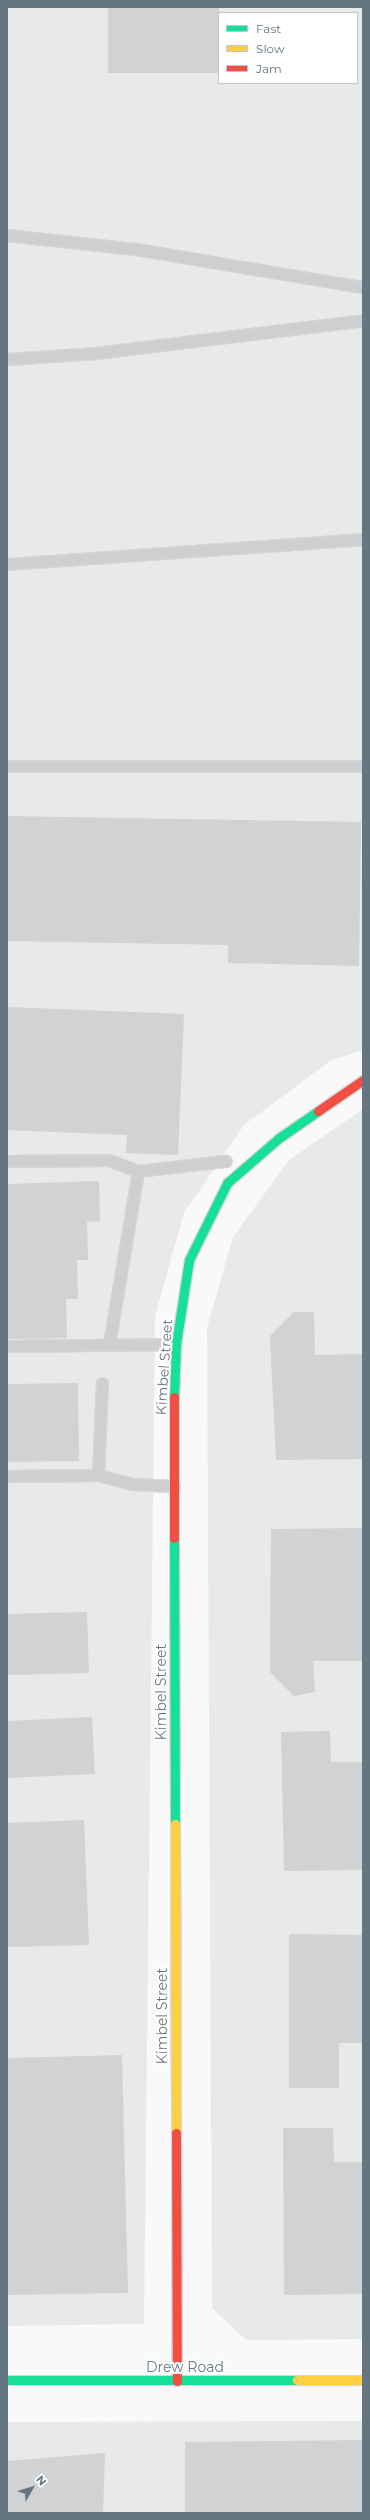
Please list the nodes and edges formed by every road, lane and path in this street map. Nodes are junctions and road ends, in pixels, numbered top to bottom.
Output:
1 (7, 235) edge
2 (363, 286) edge
3 (363, 320) edge
4 (7, 358) edge
5 (363, 539) edge
6 (7, 564) edge
7 (7, 766) edge
8 (363, 766) edge
9 (363, 1080) edge
10 (7, 1161) edge
11 (225, 1161) dead end
12 (138, 1171) junction
13 (176, 1344) junction
14 (109, 1345) junction
15 (7, 1346) edge
16 (102, 1383) dead end
17 (98, 1475) junction
18 (7, 1476) edge
19 (174, 1486) junction
20 (7, 2380) edge
21 (363, 2380) edge
22 (177, 2381) junction

1 - 2 lane
3 - 4 lane
5 - 6 lane
7 - 8 lane
9 - 13 street, Kimbel Street
10 - 12 lane
11 - 12 lane
12 - 14 lane
13 - 14 lane
13 - 19 street, Kimbel Street
14 - 15 lane
16 - 17 lane
17 - 18 lane
17 - 19 lane
19 - 22 street, Kimbel Street
20 - 22 street, Drew Road
21 - 22 street, Drew Road

